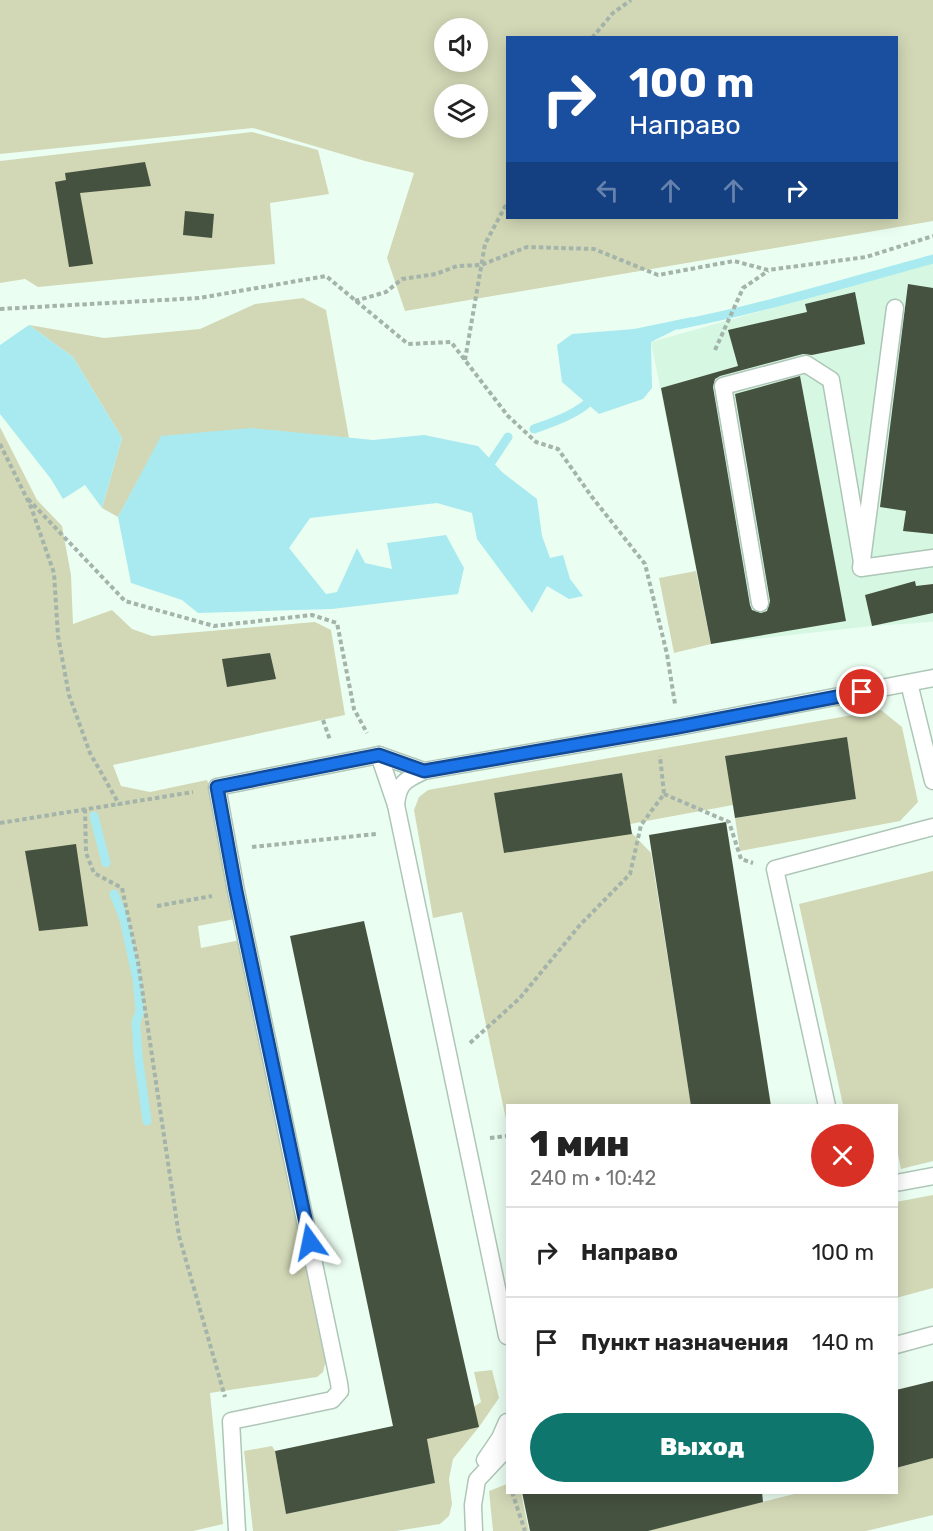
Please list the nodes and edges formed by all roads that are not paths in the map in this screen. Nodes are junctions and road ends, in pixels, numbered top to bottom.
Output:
1 (895, 308) dead end
2 (933, 558) edge
3 (862, 562) junction
4 (760, 603) dead end
5 (933, 678) edge
6 (909, 682) junction
7 (379, 755) junction
8 (424, 771) junction
9 (933, 781) edge
10 (396, 805) junction
11 (933, 827) edge
12 (827, 1104) edge
13 (933, 1176) edge
14 (898, 1183) edge
15 (506, 1331) edge
16 (933, 1335) edge
17 (898, 1344) edge
18 (506, 1424) edge
19 (506, 1449) edge
20 (477, 1480) junction
21 (237, 1531) edge
22 (474, 1531) edge

1 - 3 lane
2 - 3 lane
3 - 4 lane
5 - 6 lane
6 - 8 lane
6 - 9 lane
7 - 8 lane
7 - 10 lane
7 - 21 lane
8 - 10 lane
10 - 15 lane
11 - 12 lane
13 - 14 lane
16 - 17 lane
18 - 20 lane
19 - 20 lane
20 - 22 lane

